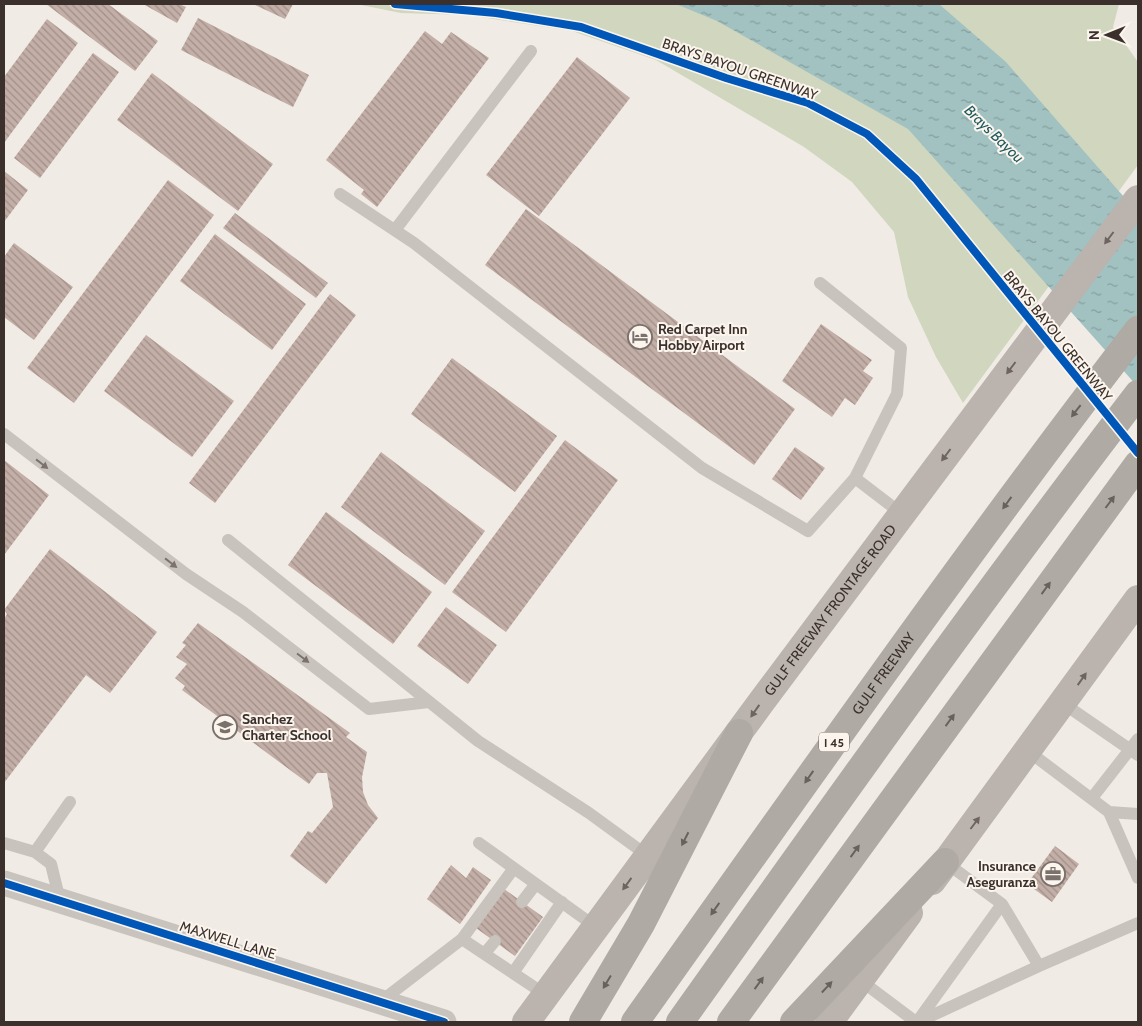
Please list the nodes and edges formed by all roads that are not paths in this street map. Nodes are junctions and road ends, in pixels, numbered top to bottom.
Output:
1 (531, 51) dead end
2 (340, 194) dead end
3 (1138, 199) edge
4 (395, 230) junction
5 (820, 283) dead end
6 (1138, 330) edge
7 (1138, 394) edge
8 (4, 434) edge
9 (1138, 464) edge
10 (855, 478) junction
11 (902, 514) junction
12 (228, 540) dead end
13 (1133, 606) edge
14 (429, 702) junction
15 (1064, 704) junction
16 (739, 733) junction
17 (1138, 739) edge
18 (1028, 752) junction
19 (1133, 752) edge
20 (1092, 798) junction
21 (70, 802) dead end
22 (1109, 812) junction
23 (1138, 814) edge
24 (4, 843) edge
25 (479, 843) dead end
26 (35, 852) junction
27 (648, 856) junction
28 (946, 862) junction
29 (514, 868) junction
30 (1138, 878) edge
31 (4, 883) edge
32 (535, 885) junction
33 (60, 900) junction
34 (522, 902) dead end
35 (562, 902) junction
36 (1002, 904) junction
37 (1138, 923) edge
38 (596, 927) junction
39 (462, 938) junction
40 (494, 941) dead end
41 (485, 954) junction
42 (1039, 966) junction
43 (513, 972) junction
44 (860, 980) junction
45 (546, 995) junction
46 (380, 1002) junction
47 (444, 1022) edge
48 (526, 1022) edge
49 (583, 1022) edge
50 (635, 1022) edge
51 (680, 1022) edge
52 (731, 1022) edge
53 (794, 1022) edge
54 (829, 1022) edge
55 (917, 1022) edge

1 - 4 lane
2 - 4 lane
3 -> 11 main road, GULF FREEWAY FRONTAGE ROAD
4 - 10 lane
5 - 10 lane
6 -> 50 highway, GULF FREEWAY / I 45
7 - 51 highway
8 -> 14 lane
52 -> 9 highway
10 - 11 lane
11 -> 16 main road, GULF FREEWAY FRONTAGE ROAD
12 - 14 lane
15 -> 13 main road
14 - 27 lane
15 - 18 main road
15 - 19 lane
16 - 27 main road, GULF FREEWAY FRONTAGE ROAD
16 -> 49 highway
17 - 19 lane
18 - 20 lane
28 -> 18 main road
19 - 20 lane
20 - 22 lane
21 - 26 lane
22 - 23 lane
22 - 30 lane
24 - 26 lane
25 - 29 lane
26 - 33 lane
27 -> 38 main road, GULF FREEWAY FRONTAGE ROAD
28 - 36 lane
28 - 44 main road
53 -> 28 highway
29 - 32 lane
29 - 39 lane
31 - 33 street, MAXWELL LANE
32 - 34 lane
32 - 35 lane
33 - 46 street, MAXWELL LANE
35 - 38 lane
35 - 43 lane
36 - 42 lane
36 - 55 lane
37 - 42 lane
38 - 45 main road, GULF FREEWAY FRONTAGE ROAD
39 - 41 lane
39 - 46 lane
40 - 41 lane
41 - 43 lane
42 - 55 lane
43 - 45 lane
44 - 54 main road
44 - 55 lane
45 - 48 main road, GULF FREEWAY FRONTAGE ROAD
46 - 47 street, MAXWELL LANE

